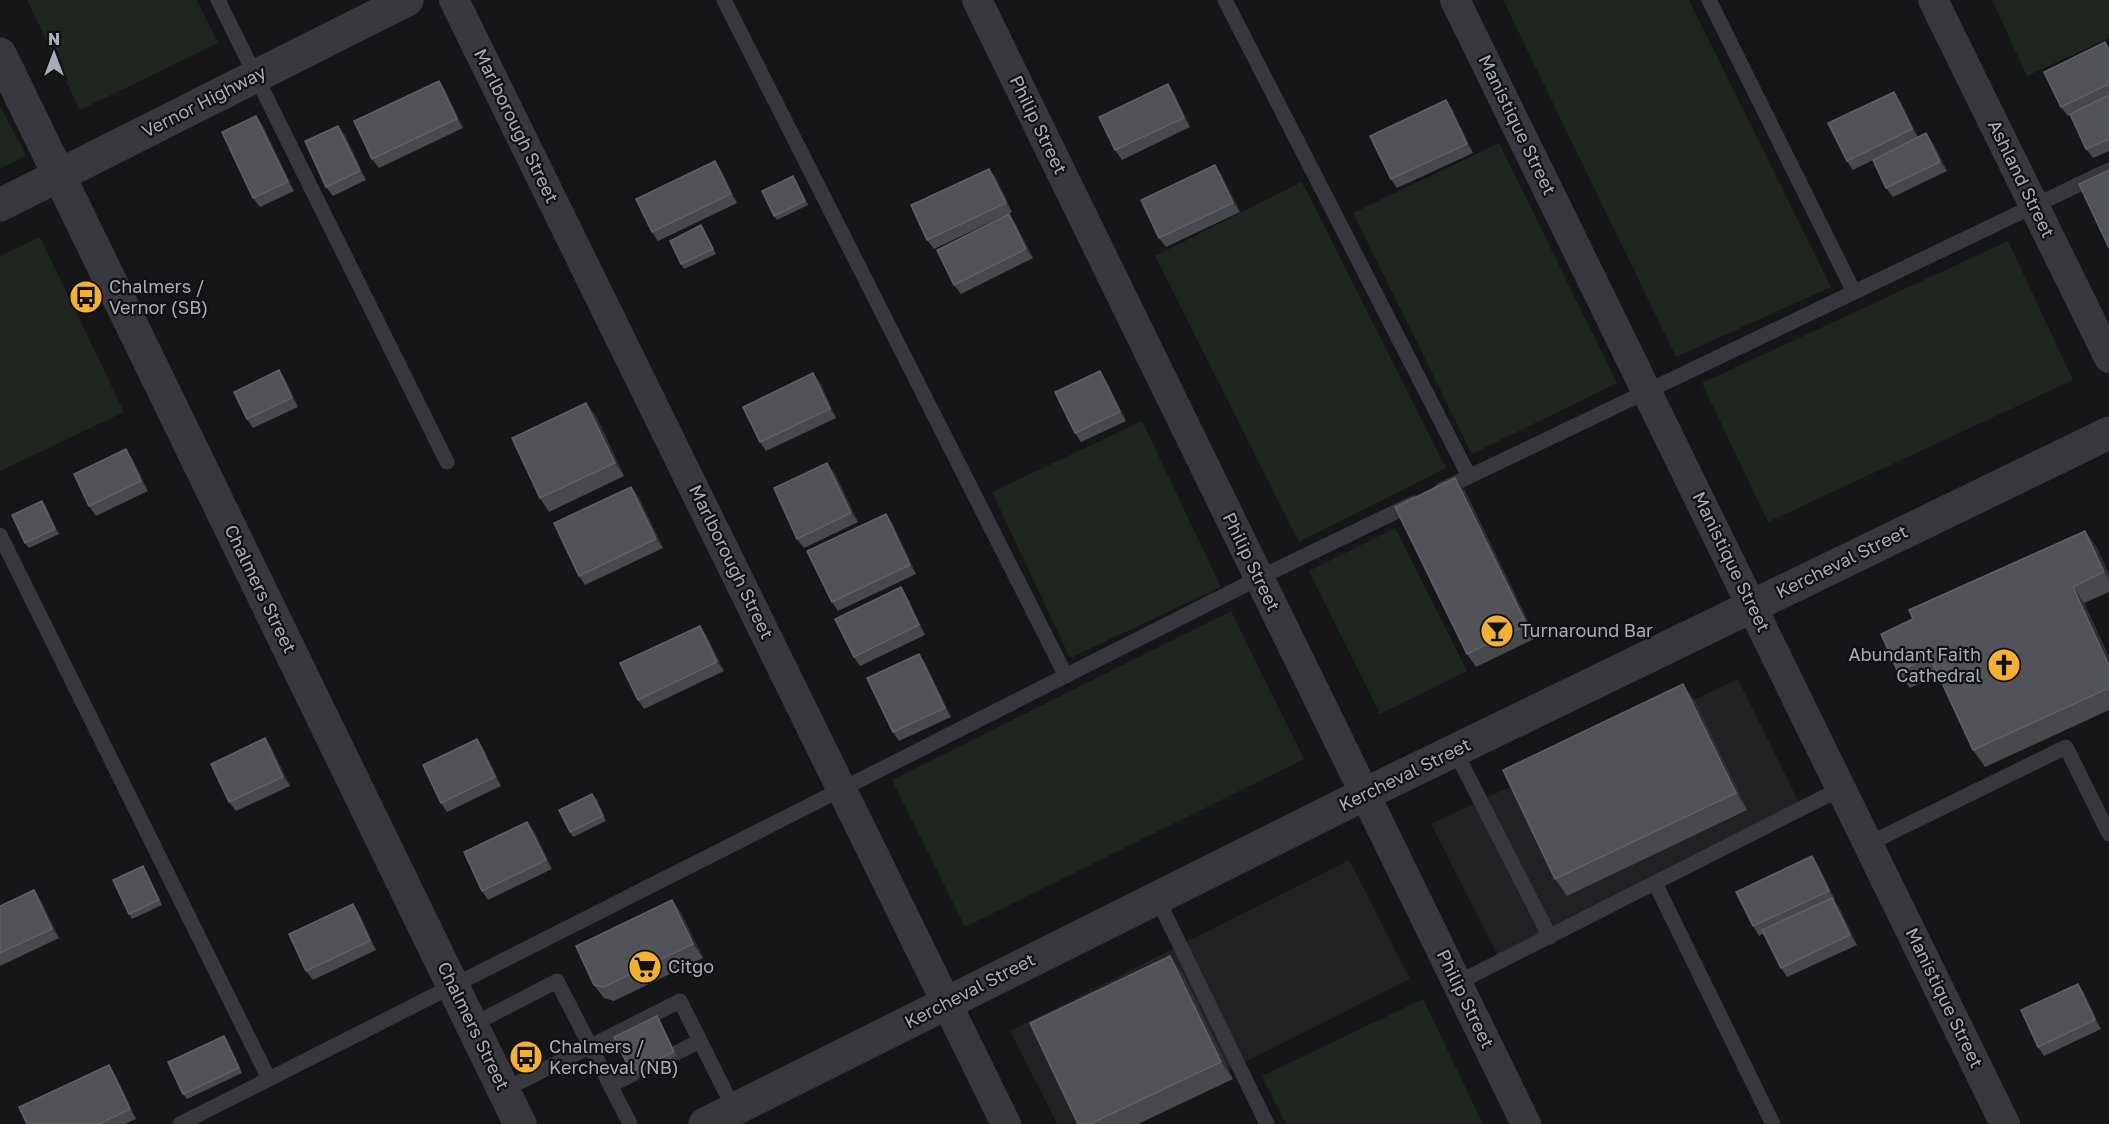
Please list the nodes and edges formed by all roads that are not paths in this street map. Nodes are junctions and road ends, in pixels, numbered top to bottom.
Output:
1 (218, 0) edge
2 (407, 0) edge
3 (454, 0) edge
4 (724, 0) edge
5 (977, 0) edge
6 (1225, 0) edge
7 (1455, 0) edge
8 (1709, 0) edge
9 (1933, 0) edge
10 (0, 54) edge
11 (255, 76) junction
12 (2109, 170) edge
13 (59, 175) junction
14 (0, 205) edge
15 (2034, 206) junction
16 (1854, 292) junction
17 (2109, 358) edge
18 (1647, 390) junction
19 (2109, 433) edge
20 (447, 462) dead end
21 (1469, 476) junction
22 (0, 535) edge
23 (1259, 578) junction
24 (1752, 606) junction
25 (1066, 676) junction
26 (1455, 751) junction
27 (1842, 788) junction
28 (843, 790) junction
29 (1365, 794) junction
30 (2109, 834) edge
31 (1868, 844) junction
32 (1654, 883) junction
33 (1157, 898) junction
34 (1550, 937) junction
35 (1457, 983) junction
36 (454, 987) junction
37 (947, 1002) junction
38 (472, 1025) junction
39 (700, 1041) junction
40 (591, 1046) junction
41 (676, 1053) edge
42 (633, 1074) edge
43 (269, 1080) junction
44 (611, 1085) junction
45 (504, 1090) junction
46 (738, 1117) edge
47 (180, 1124) edge
48 (520, 1124) edge
49 (630, 1124) edge
50 (705, 1124) edge
51 (1006, 1124) edge
52 (1267, 1124) edge
53 (1526, 1124) edge
54 (1773, 1124) edge
55 (2005, 1124) edge

1 - 11 lane
2 - 11 street, Vernor Highway
3 - 28 street, Marlborough Street
4 - 25 lane
5 - 23 street, Philip Street
6 - 21 lane
7 - 18 street, Manistique Street
8 - 16 lane
9 - 15 street, Ashland Street
10 - 13 street, Chalmers Street
11 - 13 street, Vernor Highway
11 - 20 lane
12 - 15 lane
13 - 14 street, Vernor Highway
13 - 36 street, Chalmers Street
15 - 16 lane
15 - 17 street, Ashland Street
16 - 18 lane
18 - 21 lane
18 - 24 street, Manistique Street
19 - 24 street, Kercheval Street
21 - 23 lane
22 - 43 lane
23 - 25 lane
23 - 29 street, Philip Street
24 - 26 street, Kercheval Street
24 - 27 street, Manistique Street
25 - 28 lane
26 - 29 street, Kercheval Street
26 - 34 lane
27 - 31 street, Manistique Street
27 - 32 lane
28 - 36 lane
28 - 37 street, Marlborough Street
29 - 33 street, Kercheval Street
29 - 35 street, Philip Street
30 - 31 lane
31 - 55 street, Manistique Street
32 - 34 lane
32 - 54 lane
33 - 37 street, Kercheval Street
33 - 52 lane
34 - 35 lane
35 - 53 street, Philip Street
36 - 38 street, Chalmers Street
36 - 43 lane
37 - 46 street, Kercheval Street
37 - 51 street, Marlborough Street
38 - 40 lane
38 - 45 street, Chalmers Street
39 - 40 lane
39 - 41 lane
39 - 46 lane
40 - 44 lane
40 - 45 lane
42 - 44 lane
43 - 47 lane
44 - 49 lane
45 - 48 street, Chalmers Street
46 - 50 street, Kercheval Street

